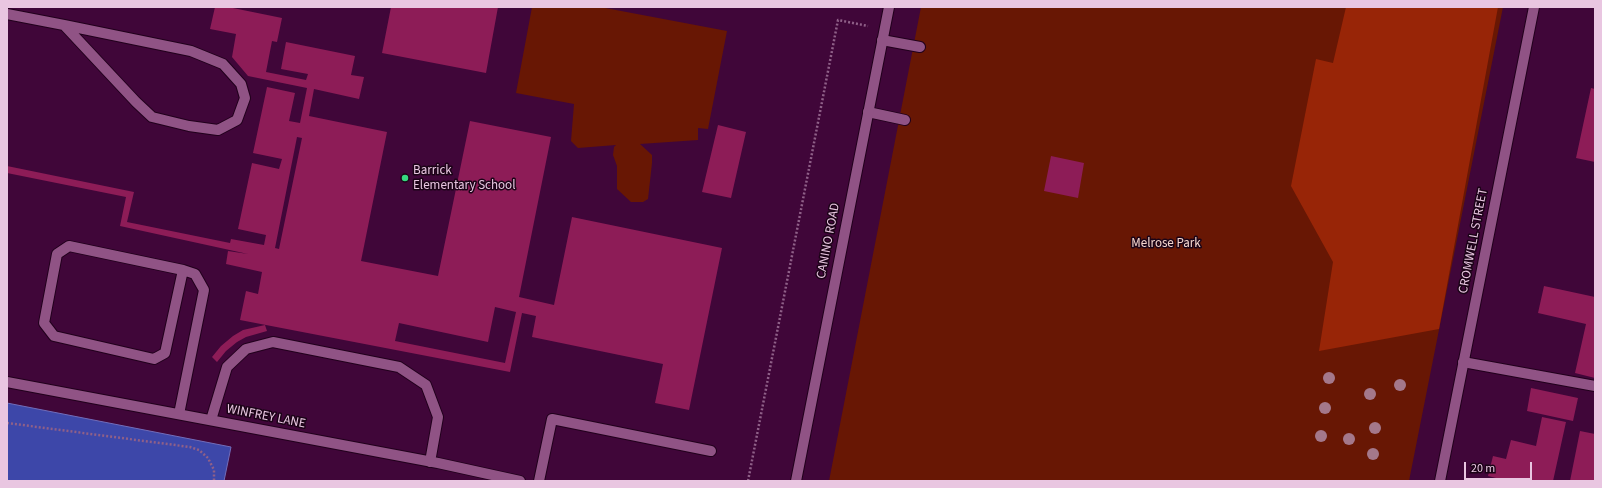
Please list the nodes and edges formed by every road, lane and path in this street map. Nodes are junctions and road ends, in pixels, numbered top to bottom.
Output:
1 (889, 7) edge
2 (1534, 7) edge
3 (7, 14) edge
4 (64, 25) junction
5 (868, 26) dead end
6 (882, 40) junction
7 (920, 47) dead end
8 (868, 112) junction
9 (905, 120) dead end
10 (183, 270) junction
11 (1463, 362) junction
12 (7, 382) edge
13 (1595, 386) edge
14 (179, 414) junction
15 (211, 420) junction
16 (7, 423) edge
17 (711, 452) dead end
18 (430, 462) junction
19 (214, 481) edge
20 (520, 481) edge
21 (539, 481) edge
22 (748, 481) edge
23 (796, 481) edge
24 (1440, 481) edge

1 - 6 street, CANINO ROAD
2 - 11 street, CROMWELL STREET
3 - 4 street
4 - 4 street
5 - 22 path
6 - 7 street
6 - 8 street, CANINO ROAD
8 - 9 street
8 - 23 street, CANINO ROAD
10 - 10 street
10 - 14 street
11 - 13 street
11 - 24 street, CROMWELL STREET
12 - 14 street, WINFREY LANE
14 - 15 street, WINFREY LANE
15 - 18 street, WINFREY LANE
15 - 18 street
16 - 19 path
17 - 21 street
18 - 20 street, WINFREY LANE

